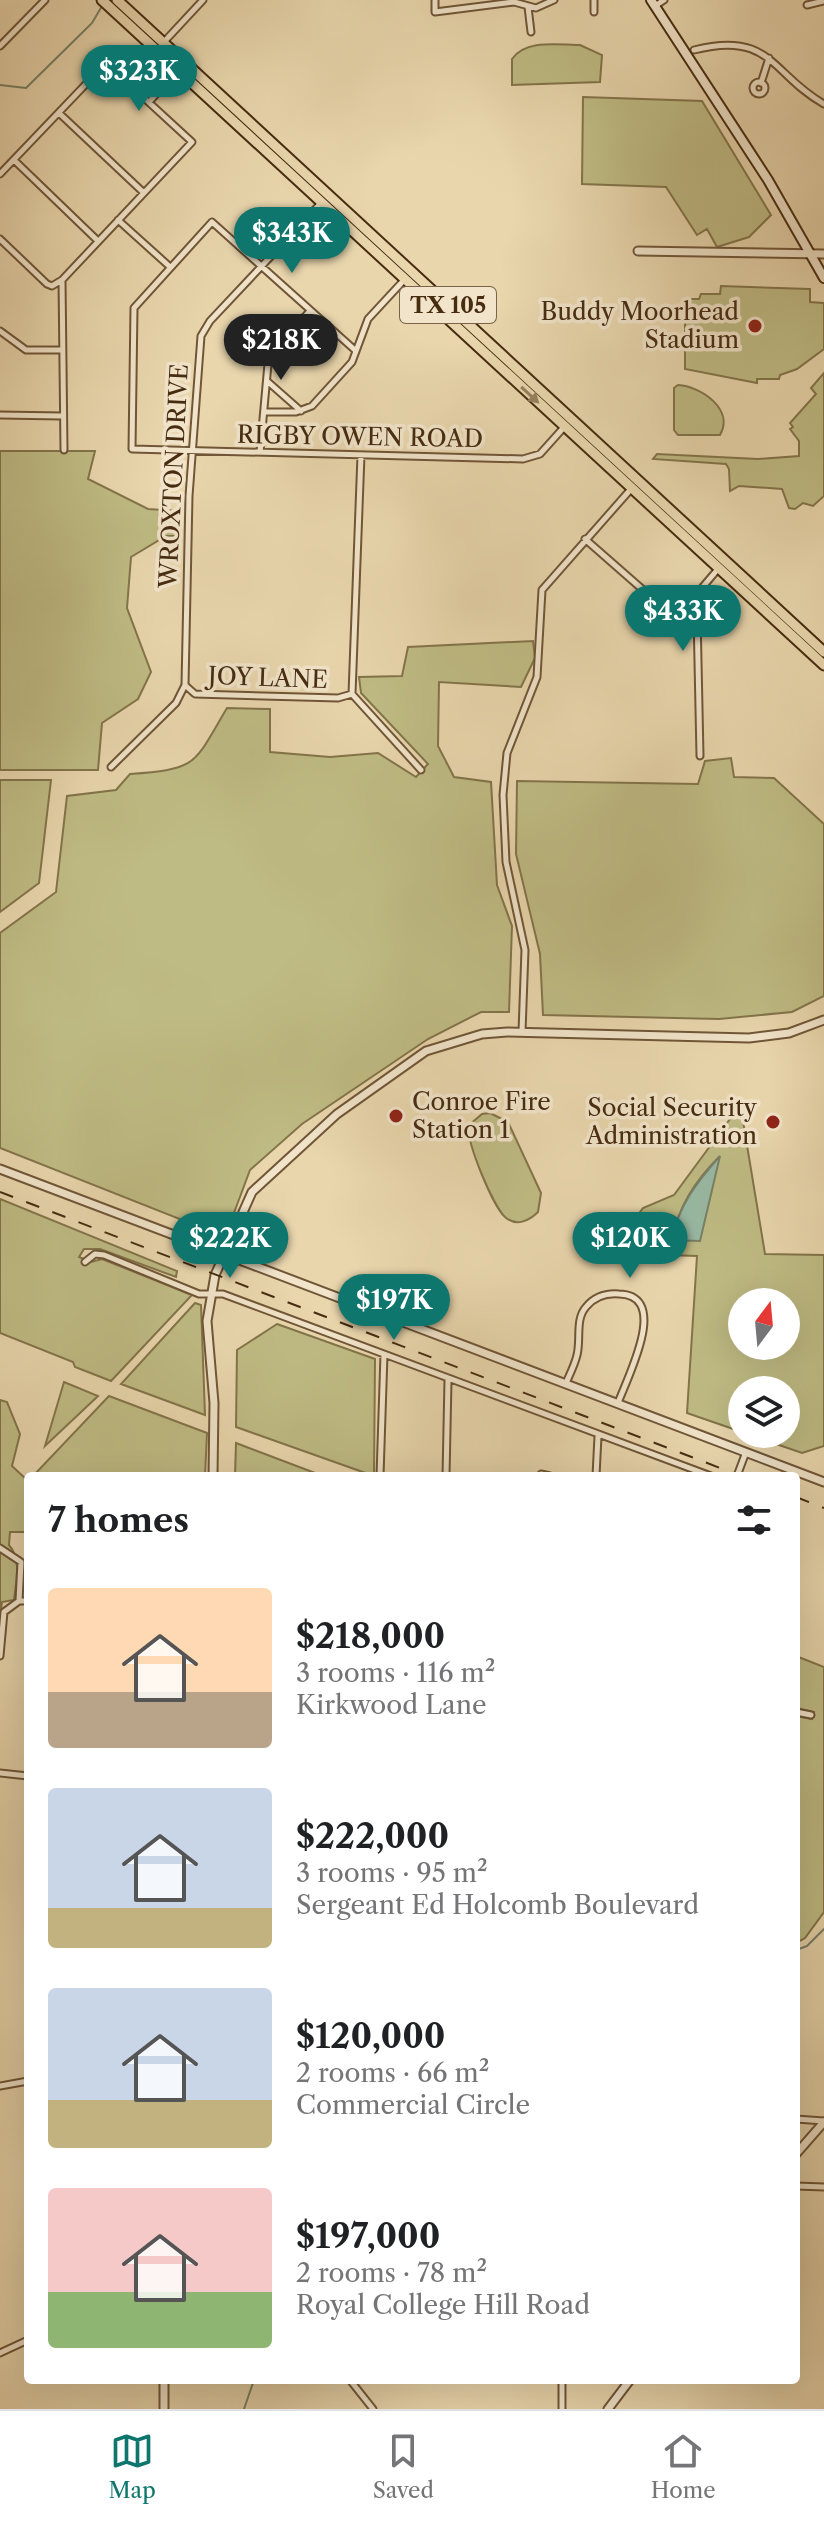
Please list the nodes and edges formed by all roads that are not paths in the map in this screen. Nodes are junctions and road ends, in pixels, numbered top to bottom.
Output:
1 (45, 0) edge
2 (102, 0) edge
3 (117, 0) edge
4 (203, 0) edge
5 (435, 0) edge
6 (505, 0) edge
7 (554, 0) edge
8 (594, 0) edge
9 (664, 0) edge
10 (824, 1) edge
11 (525, 3) edge
12 (653, 3) edge
13 (807, 5) dead end
14 (471, 8) junction
15 (594, 12) dead end
16 (121, 17) junction
17 (531, 32) dead end
18 (163, 43) junction
19 (0, 46) edge
20 (694, 50) dead end
21 (769, 58) junction
22 (178, 70) junction
23 (761, 83) dead end
24 (219, 95) junction
25 (149, 102) junction
26 (824, 104) edge
27 (59, 113) junction
28 (226, 114) junction
29 (269, 141) junction
30 (14, 160) junction
31 (0, 174) edge
32 (297, 180) junction
33 (144, 193) junction
34 (321, 203) junction
35 (353, 218) junction
36 (118, 220) junction
37 (98, 241) junction
38 (3, 242) edge
39 (0, 251) edge
40 (638, 251) dead end
41 (824, 254) edge
42 (810, 255) junction
43 (169, 266) junction
44 (262, 267) junction
45 (408, 276) junction
46 (824, 278) edge
47 (62, 280) junction
48 (310, 311) junction
49 (0, 331) edge
50 (478, 347) junction
51 (62, 350) junction
52 (356, 351) junction
53 (523, 374) junction
54 (267, 381) junction
55 (301, 411) junction
56 (266, 412) junction
57 (0, 415) edge
58 (62, 416) junction
59 (572, 419) junction
60 (564, 427) junction
61 (64, 450) dead end
62 (192, 451) junction
63 (260, 452) junction
64 (361, 455) junction
65 (632, 488) junction
66 (672, 511) junction
67 (585, 539) junction
68 (723, 566) junction
69 (697, 614) junction
70 (824, 652) edge
71 (824, 665) edge
72 (185, 685) junction
73 (352, 694) junction
74 (700, 756) dead end
75 (111, 767) dead end
76 (421, 770) dead end
77 (824, 1020) edge
78 (522, 1032) junction
79 (0, 1169) edge
80 (224, 1255) junction
81 (85, 1262) dead end
82 (210, 1295) junction
83 (384, 1354) junction
84 (448, 1380) junction
85 (566, 1383) junction
86 (618, 1403) junction
87 (598, 1436) junction
88 (746, 1452) junction
89 (213, 1472) edge
90 (380, 1472) edge
91 (446, 1472) edge
92 (596, 1472) edge
93 (700, 1472) edge
94 (738, 1472) edge
95 (798, 1472) edge
96 (800, 1473) edge
97 (824, 1482) edge
98 (0, 1548) edge
99 (19, 1601) junction
100 (24, 1601) edge
101 (0, 1656) edge
102 (800, 1713) edge
103 (811, 1715) dead end
104 (0, 1773) edge
105 (24, 1776) edge
106 (24, 2082) edge
107 (0, 2086) edge
108 (800, 2119) edge
109 (824, 2121) edge
110 (800, 2149) edge
111 (800, 2186) edge
112 (824, 2187) edge
113 (24, 2342) edge
114 (0, 2353) edge
115 (164, 2384) edge
116 (353, 2384) edge
117 (562, 2384) edge
118 (627, 2384) edge
119 (164, 2409) edge
120 (373, 2409) edge
121 (562, 2409) edge
122 (608, 2409) edge

1 - 19 street
2 - 16 main road, TX 105
3 - 18 main road, TX 105
4 - 18 street
5 - 14 street
6 - 14 street
7 - 11 street
8 - 15 street
9 - 12 street
10 - 13 street
11 - 14 street
11 - 17 street
12 - 42 main road
16 - 18 main road
16 - 22 main road, TX 105
18 - 24 main road, TX 105
20 - 21 street
21 - 23 street
21 - 26 street
22 - 24 main road
22 - 25 street
22 - 28 main road, TX 105
24 - 29 main road, TX 105
25 - 27 street
25 - 33 street
27 - 30 street
27 - 33 street
28 - 29 main road
28 - 32 main road, TX 105
29 - 35 main road, TX 105
30 - 31 street
30 - 37 street
32 - 34 main road, TX 105
32 - 35 main road
33 - 36 street
34 - 44 street, WROXTON DRIVE
34 - 45 main road, TX 105
35 - 45 main road, TX 105
36 - 37 street
36 - 43 street
37 - 47 street
38 - 39 street
38 - 47 street
40 - 42 street
41 - 42 street
42 - 46 main road
43 - 44 street
43 - 62 street, RIGBY OWEN ROAD
44 - 48 street
44 - 62 street, WROXTON DRIVE
45 - 50 main road, TX 105
45 - 52 street
45 - 53 main road, TX 105
47 - 51 street
48 - 52 street
48 - 54 street
49 - 51 street
50 - 53 main road
50 -> 60 main road, TX 105
51 - 58 street
52 - 55 street
53 - 59 main road, TX 105
54 - 55 street
54 - 56 street
55 - 56 street
56 - 63 street
57 - 58 street
58 - 61 street
59 - 60 street, RIGBY OWEN ROAD
59 - 66 main road, TX 105
60 - 64 street, RIGBY OWEN ROAD
60 - 65 main road, TX 105
62 - 63 street, RIGBY OWEN ROAD
62 - 72 street, WROXTON DRIVE
63 - 64 street, RIGBY OWEN ROAD
64 - 73 street
65 - 66 main road
65 - 67 street
65 - 68 main road, TX 105
66 - 68 main road, TX 105
67 - 69 street
67 - 78 street
68 - 69 street
68 - 70 main road, TX 105
68 - 71 main road, TX 105
69 - 74 street
72 - 73 street, JOY LANE
72 - 75 street
73 - 76 street
77 - 78 street
78 - 80 street
79 - 80 street
80 - 82 street
80 - 85 street
81 - 82 street
82 - 83 street
82 - 89 street
83 - 84 street
83 - 90 street
84 - 87 street
84 - 91 street
85 - 86 street
85 - 86 street
86 - 88 street
87 - 92 street
87 - 93 street
88 - 94 street
88 - 95 street
96 - 97 street
98 - 99 street
99 - 100 street
99 - 101 street
102 - 103 street
104 - 105 street
106 - 107 street
108 - 109 street
109 - 110 street
111 - 112 street
113 - 114 street
115 - 119 street
116 - 120 street
117 - 121 street
118 - 122 street

